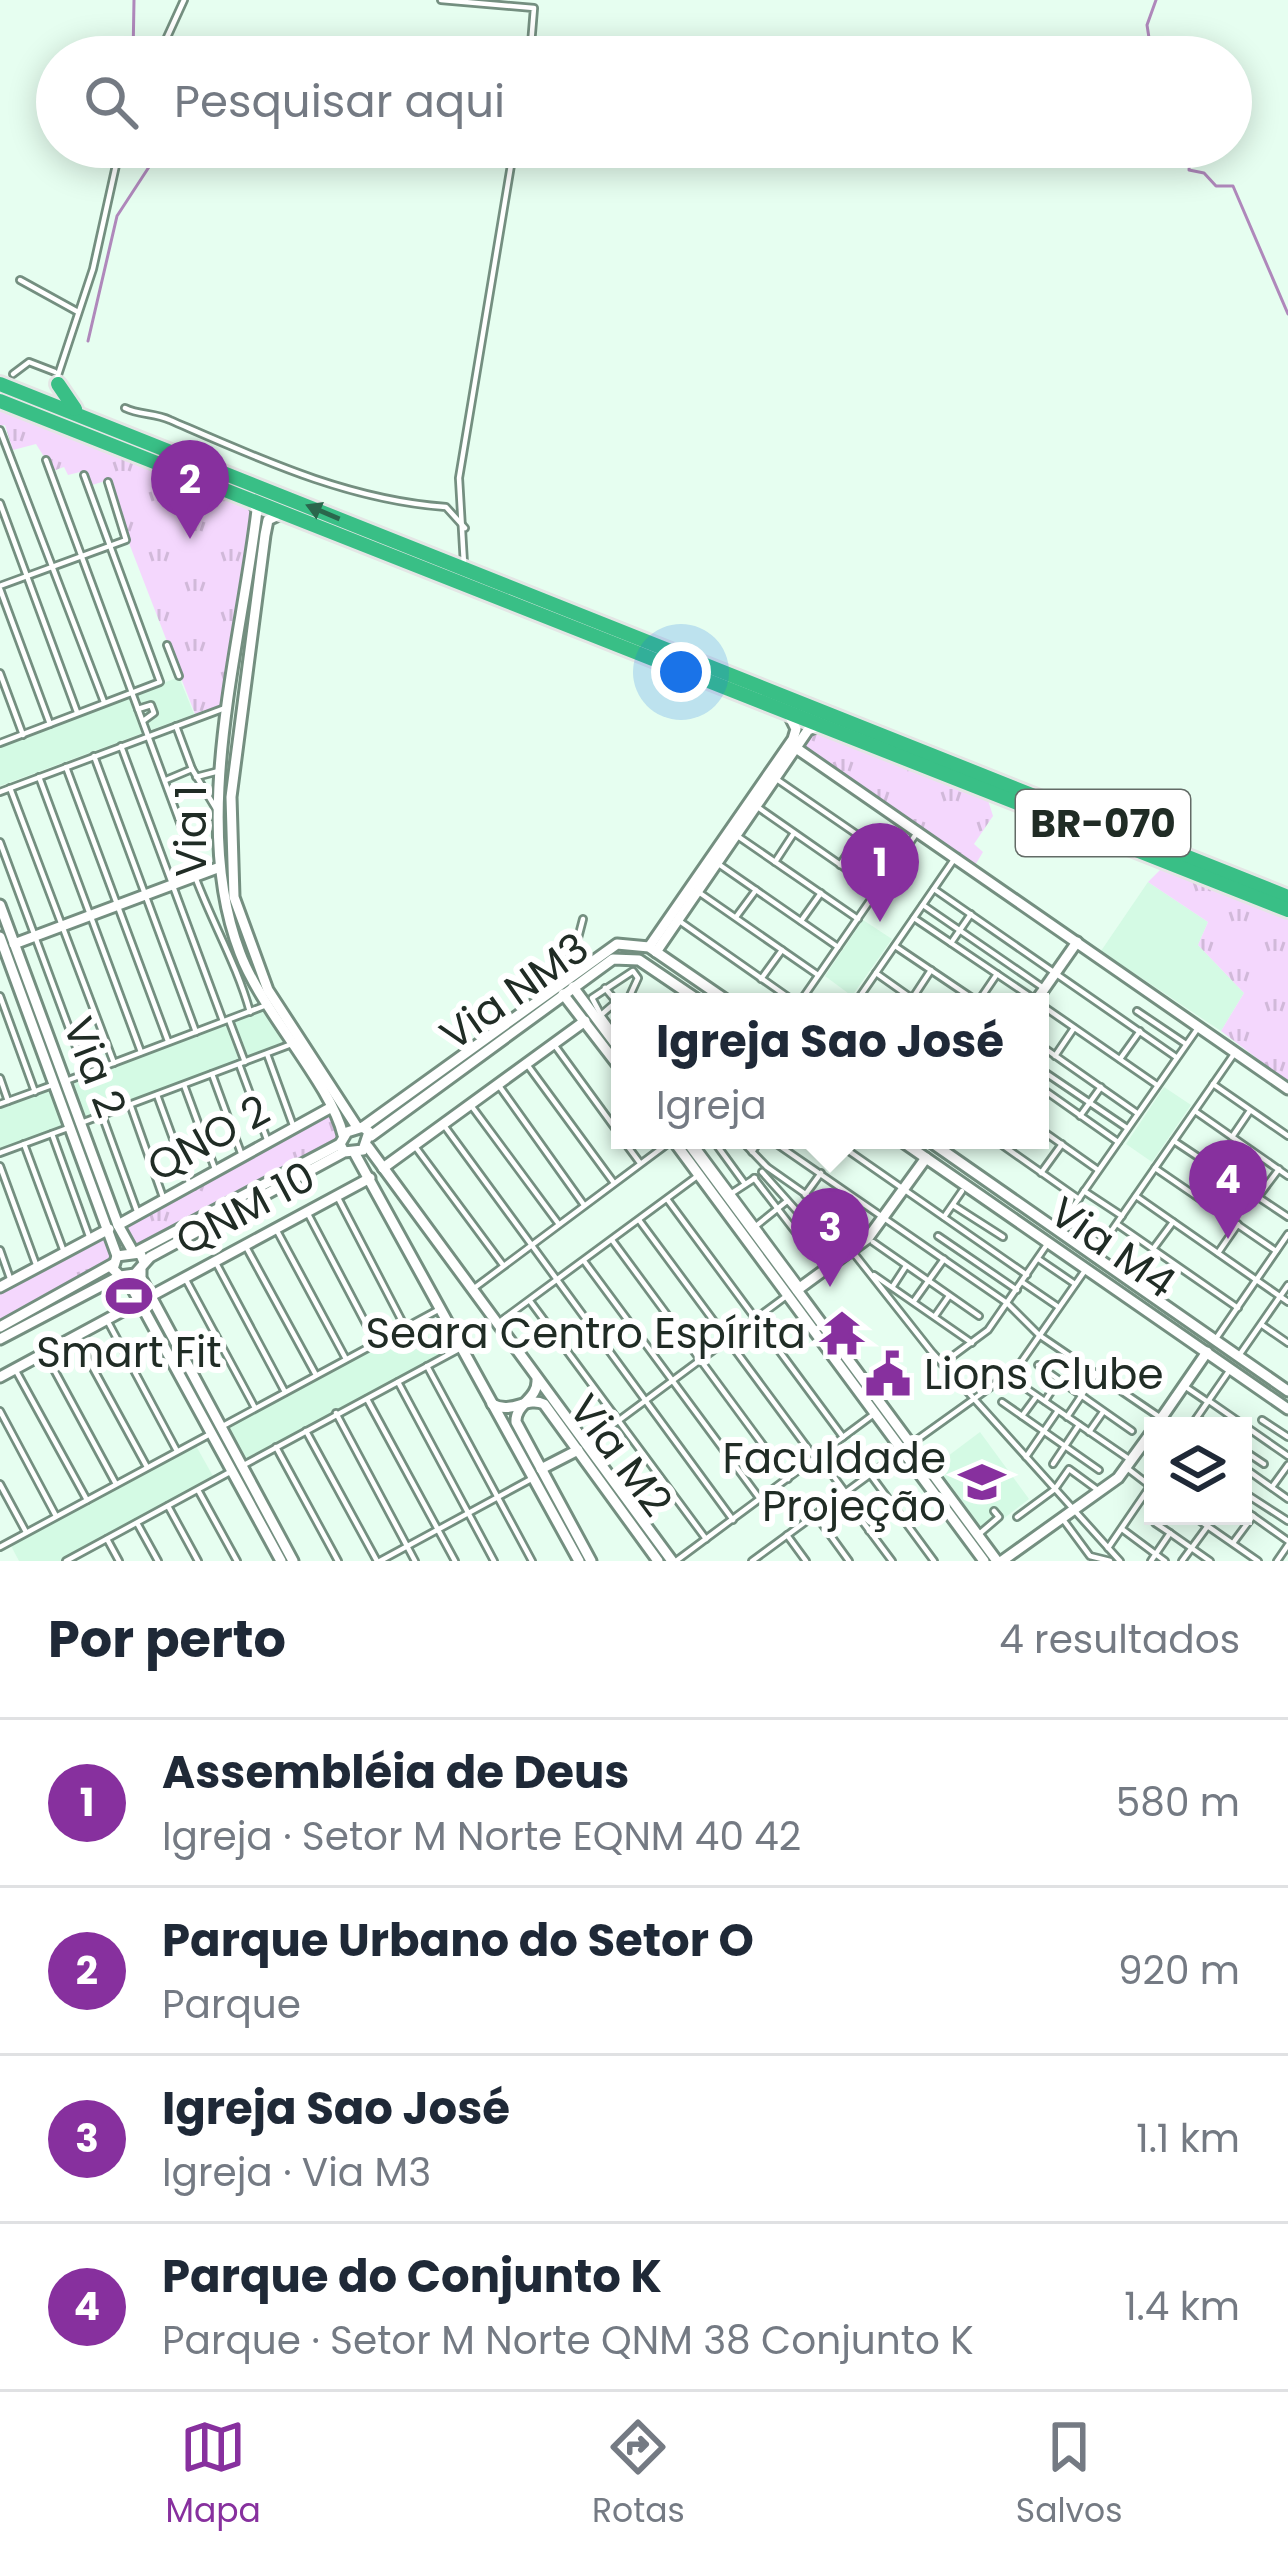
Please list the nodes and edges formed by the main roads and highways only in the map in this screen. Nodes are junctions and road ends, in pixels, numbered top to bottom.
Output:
1 (4, 378) edge
2 (57, 378) road end
3 (0, 401) edge
4 (100, 433) junction
5 (127, 436) junction
6 (251, 500) junction
7 (283, 513) junction
8 (460, 575) junction
9 (244, 648) junction
10 (693, 668) junction
11 (788, 713) junction
12 (820, 725) junction
13 (796, 743) junction
14 (228, 769) junction
15 (978, 780) junction
16 (220, 867) junction
17 (1223, 877) junction
18 (1288, 897) edge
19 (0, 905) edge
20 (1288, 910) edge
21 (243, 930) junction
22 (665, 931) junction
23 (1077, 942) junction
24 (4, 944) edge
25 (652, 950) junction
26 (241, 957) junction
27 (594, 964) junction
28 (247, 970) junction
29 (582, 974) junction
30 (268, 990) junction
31 (564, 990) junction
32 (688, 993) edge
33 (716, 993) edge
34 (1042, 993) edge
35 (580, 1006) junction
36 (584, 1021) junction
37 (611, 1036) edge
38 (611, 1056) edge
39 (1288, 1089) edge
40 (330, 1108) junction
41 (365, 1134) junction
42 (345, 1146) junction
43 (680, 1149) edge
44 (696, 1149) edge
45 (913, 1149) edge
46 (925, 1149) edge
47 (936, 1149) edge
48 (943, 1149) edge
49 (926, 1158) junction
50 (382, 1168) junction
51 (370, 1178) junction
52 (702, 1178) junction
53 (403, 1196) junction
54 (732, 1198) junction
55 (385, 1204) junction
56 (1032, 1214) junction
57 (1017, 1220) junction
58 (113, 1227) junction
59 (1028, 1228) junction
60 (438, 1244) junction
61 (134, 1250) junction
62 (115, 1260) junction
63 (416, 1261) junction
64 (143, 1266) junction
65 (123, 1276) junction
66 (0, 1287) edge
67 (794, 1288) junction
68 (1151, 1296) junction
69 (146, 1299) junction
70 (796, 1306) junction
71 (1141, 1306) junction
72 (1166, 1306) junction
73 (1155, 1316) junction
74 (823, 1324) junction
75 (0, 1327) edge
76 (0, 1339) edge
77 (164, 1346) junction
78 (1207, 1352) junction
79 (536, 1375) junction
80 (0, 1377) edge
81 (196, 1380) junction
82 (1288, 1391) edge
83 (493, 1404) junction
84 (523, 1405) junction
85 (878, 1407) junction
86 (1288, 1409) edge
87 (1162, 1417) edge
88 (219, 1431) junction
89 (514, 1442) junction
90 (1144, 1443) edge
91 (582, 1447) junction
92 (906, 1449) junction
93 (236, 1470) junction
94 (540, 1470) junction
95 (256, 1514) junction
96 (647, 1536) junction
97 (285, 1546) junction
98 (581, 1558) edge
99 (994, 1559) edge
100 (281, 1561) edge
101 (293, 1561) edge
102 (658, 1561) edge
103 (674, 1561) edge

1 - 4 highway, BR-070
2 - 5 highway
3 - 4 highway, BR-070
4 - 5 highway, BR-070
4 - 6 highway, BR-070
8 -> 5 highway, BR-070
6 - 7 highway, BR-070
6 - 9 main road, Via 1
7 - 8 highway, BR-070
7 - 9 main road, Via 1
8 - 10 highway, BR-070
9 - 14 main road, Via 1
9 - 14 main road, Via 1
10 - 11 highway, BR-070
10 - 15 highway, BR-070
11 - 12 highway, BR-070
11 - 13 main road
12 - 13 main road
12 - 15 highway, BR-070
13 - 22 main road
13 - 22 main road
13 - 23 main road
14 - 16 main road, Via 1
14 - 21 main road, Via 1
15 - 17 highway, BR-070
16 - 24 main road
16 - 26 main road, Via 1
17 - 18 highway, BR-070
17 - 20 highway, BR-070
19 - 24 main road, Via 2
21 - 26 main road
21 - 30 main road, Via 1
22 - 25 main road
23 - 34 main road
23 - 39 main road
24 - 58 main road, Via 2
25 - 27 main road, Via NM3
25 - 33 main road
26 - 28 main road, Via 1
27 - 29 main road, Via NM3
27 - 32 main road, Via NM3
28 - 30 main road
28 - 40 main road, Via 1
29 - 31 main road, Via NM3
29 - 31 main road, Via NM3
30 - 41 main road, Via 1
31 - 35 main road
31 - 41 main road, Via NM3
35 - 36 main road
35 - 37 main road
36 - 38 main road
36 - 50 main road
40 - 42 main road, Via 1
40 - 58 main road, QNO 2
41 - 42 main road
41 - 42 main road
41 - 50 main road, Via 1
42 - 51 main road, Via 1
42 - 61 main road
42 - 64 main road
43 - 52 main road
44 - 54 main road
45 - 49 main road, Via M4
46 - 49 main road
47 - 49 main road
48 - 56 main road, Via M4
49 - 57 main road, Via M4
49 - 67 main road
50 - 53 main road, Via 1
51 - 55 main road, Via 1
51 - 69 main road, QNM 10
52 - 54 main road
52 - 67 main road
53 - 55 main road
53 - 60 main road, Via 1
54 - 67 main road
55 - 63 main road, Via 1
56 - 57 main road
56 - 59 main road
56 - 68 main road, Via M4
57 - 59 main road, Via M4
58 - 61 main road, Via 2
58 - 62 main road, Via 2
58 - 66 main road, QNO 2
59 - 71 main road, Via M4
60 - 63 main road
60 - 79 main road, Via 1
61 - 62 main road
61 - 64 main road, Via 2
62 - 65 main road, Via 2
62 - 75 main road
63 - 83 main road, Via 1
64 - 65 main road
64 - 69 main road, Via 2
65 - 69 main road, Via 2
65 - 76 main road
67 - 70 main road
67 - 74 main road
68 - 71 main road
68 - 72 main road, Via M4
69 - 77 main road
69 - 80 main road, QNM 10
69 - 81 main road
70 - 74 main road
70 - 85 main road
71 - 73 main road, Via M4
72 - 73 main road
72 - 82 main road, Via M4
73 - 78 main road, Via M4
74 - 85 main road
77 - 81 main road
77 - 88 main road
78 - 86 main road, Via M4
78 - 87 main road
79 - 84 main road
79 - 91 main road
81 - 88 main road
83 - 84 main road
83 - 89 main road, Via 1
84 - 91 main road, Via M2
84 - 94 main road
85 - 92 main road
88 - 93 main road
89 - 94 main road, Via 1
89 - 94 main road
90 - 99 main road
91 - 94 main road
91 - 96 main road, Via M2
92 - 99 main road
92 - 99 main road
93 - 95 main road
93 - 97 main road
94 - 98 main road
94 - 98 main road
95 - 97 main road
95 - 100 main road
96 - 102 main road, Via M2
96 - 103 main road
97 - 101 main road

